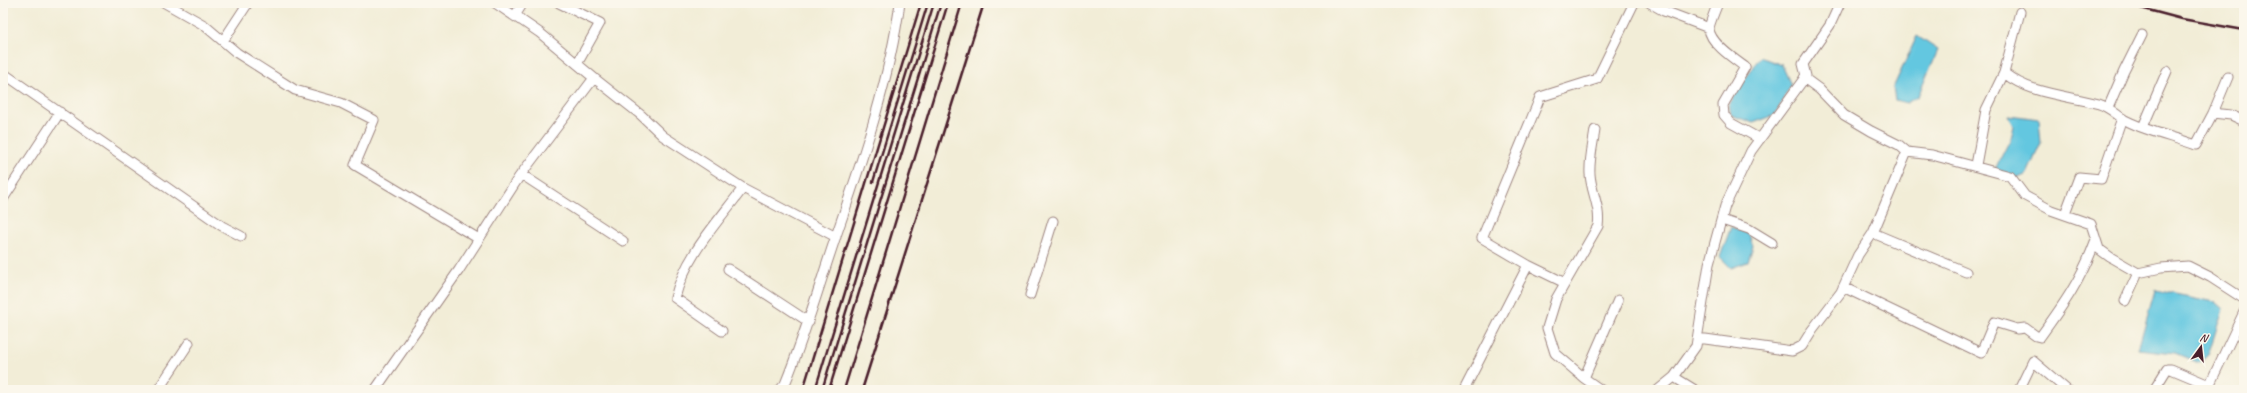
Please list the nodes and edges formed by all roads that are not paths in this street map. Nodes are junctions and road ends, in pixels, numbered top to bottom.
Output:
1 (165, 3) edge
2 (248, 3) edge
3 (495, 3) edge
4 (523, 3) edge
5 (559, 3) edge
6 (900, 3) edge
7 (1634, 3) edge
8 (1650, 3) edge
9 (1718, 3) edge
10 (1840, 3) edge
11 (2020, 12) dead end
12 (521, 20) junction
13 (1708, 28) junction
14 (2142, 35) dead end
15 (223, 41) junction
16 (577, 64) junction
17 (2167, 71) dead end
18 (3, 73) edge
19 (2004, 73) junction
20 (2228, 77) dead end
21 (594, 78) junction
22 (1804, 78) junction
23 (2108, 108) junction
24 (60, 112) junction
25 (2213, 113) junction
26 (2122, 118) junction
27 (2244, 120) edge
28 (2143, 127) junction
29 (1595, 130) dead end
30 (1760, 139) junction
31 (1907, 152) junction
32 (1976, 166) junction
33 (521, 174) junction
34 (743, 188) junction
35 (3, 199) edge
36 (2065, 214) junction
37 (1722, 220) junction
38 (1053, 221) dead end
39 (1872, 233) junction
40 (241, 236) dead end
41 (836, 236) junction
42 (479, 239) junction
43 (623, 241) dead end
44 (2095, 242) junction
45 (1772, 243) dead end
46 (1528, 265) junction
47 (728, 269) dead end
48 (1966, 272) dead end
49 (2138, 273) junction
50 (1565, 283) junction
51 (1843, 287) junction
52 (1030, 295) dead end
53 (2244, 299) edge
54 (1618, 300) dead end
55 (2126, 301) dead end
56 (2244, 312) edge
57 (809, 322) junction
58 (722, 331) dead end
59 (1698, 338) junction
60 (189, 343) dead end
61 (1674, 377) junction
62 (1584, 378) junction
63 (2208, 388) edge
64 (158, 390) edge
65 (375, 390) edge
66 (780, 390) edge
67 (1464, 390) edge
68 (1601, 390) edge
69 (1658, 390) edge
70 (1695, 390) edge
71 (2019, 390) edge
72 (2067, 390) edge
73 (2154, 390) edge

1 - 15 street
2 - 15 street
3 - 12 street
4 - 12 street
5 - 16 street
6 - 41 street
7 - 46 street
8 - 13 street
9 - 13 street
10 - 22 street
11 - 19 street
12 - 16 street
13 - 30 street
14 - 23 street
15 - 42 street
16 - 21 street
17 - 28 street
18 - 24 street
19 - 23 street
19 - 32 street
20 - 25 street
21 - 33 street
21 - 34 street
22 - 30 street
22 - 31 street
23 - 26 street
24 - 35 street
24 - 40 street
25 - 27 street
25 - 28 street
26 - 28 street
26 - 36 street
29 - 50 street
30 - 37 street
31 - 32 street
31 - 39 street
32 - 36 street
33 - 42 street
33 - 43 street
34 - 41 street
34 - 58 street
36 - 44 street
37 - 45 street
37 - 59 street
38 - 52 street
39 - 48 street
39 - 51 street
41 - 57 street
42 - 65 street
44 - 49 street
44 - 51 street
46 - 50 street
46 - 67 street
47 - 57 street
49 - 53 street
49 - 55 street
50 - 62 street
51 - 59 street
54 - 62 street
56 - 63 street
57 - 66 street
59 - 61 street
60 - 64 street
61 - 69 street
61 - 70 street
62 - 68 street
63 - 73 street
71 - 72 street

